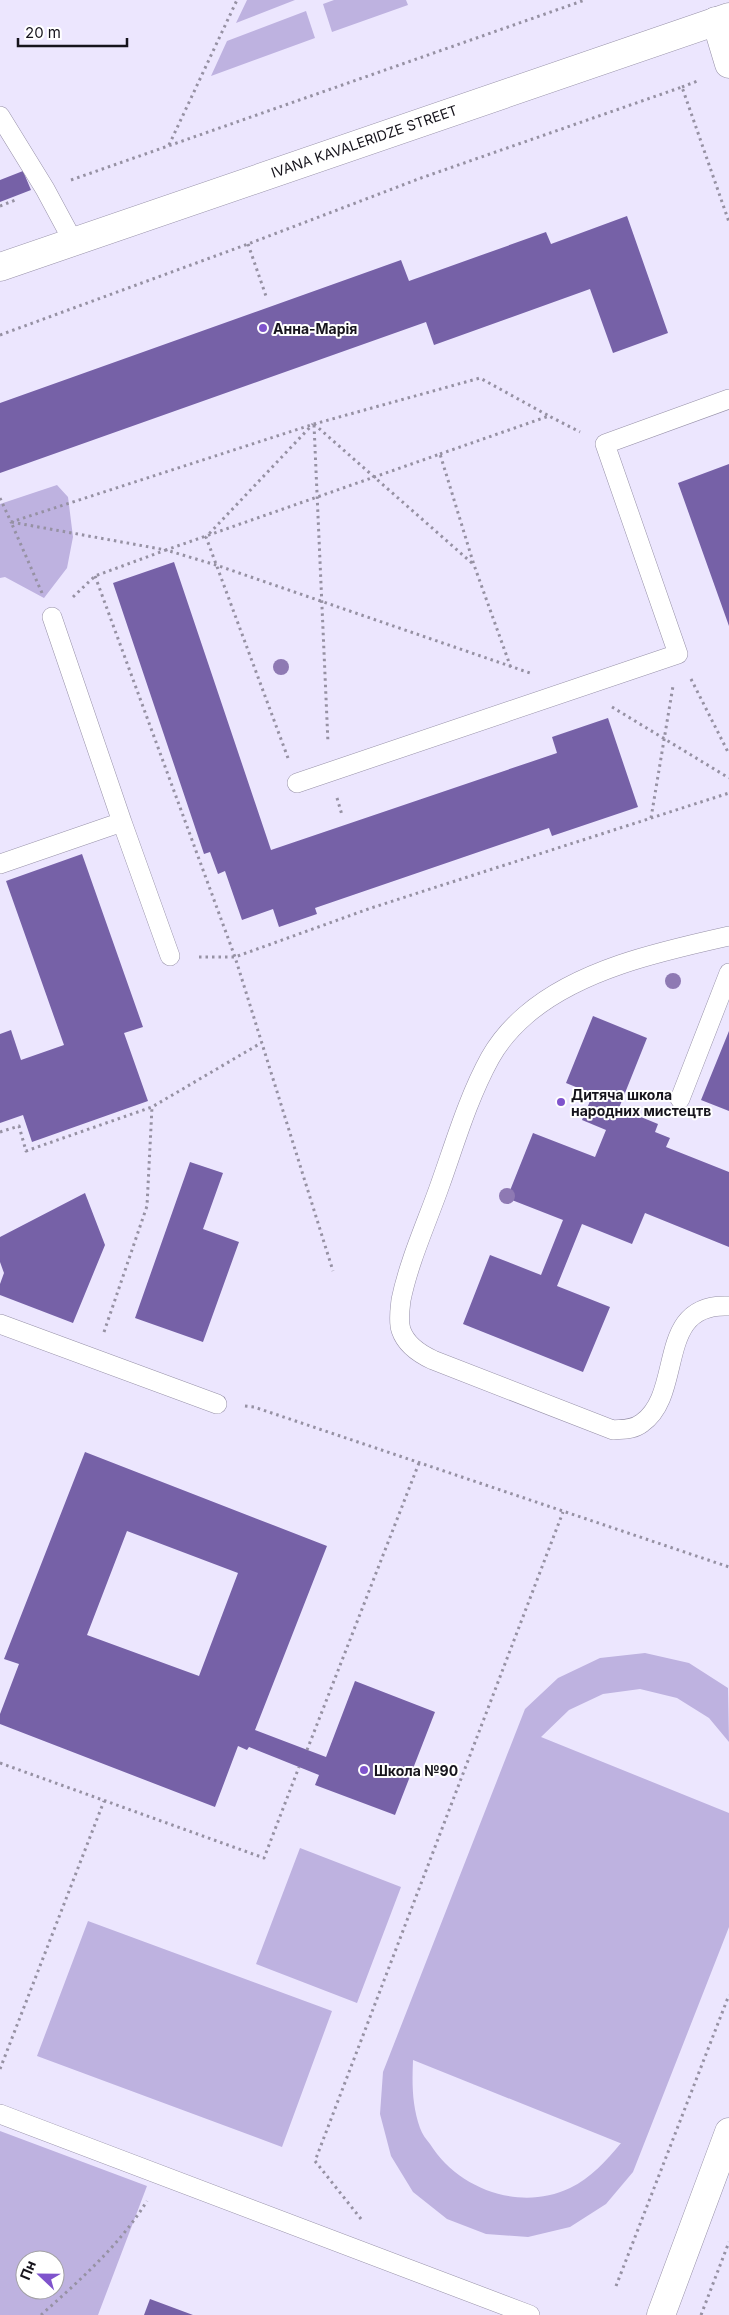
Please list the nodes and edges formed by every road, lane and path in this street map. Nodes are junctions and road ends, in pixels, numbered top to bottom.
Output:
1 (237, 0) edge
2 (585, 0) edge
3 (723, 19) edge
4 (729, 64) edge
5 (0, 116) edge
6 (169, 146) junction
7 (45, 189) junction
8 (0, 206) edge
9 (729, 222) edge
10 (73, 241) junction
11 (248, 244) junction
12 (0, 267) edge
13 (267, 299) dead end
14 (0, 335) edge
15 (729, 399) edge
16 (549, 416) junction
17 (314, 424) junction
18 (605, 444) junction
19 (440, 454) junction
20 (374, 477) junction
21 (316, 497) junction
22 (0, 498) edge
23 (11, 522) junction
24 (206, 537) junction
25 (166, 550) junction
26 (216, 565) junction
27 (474, 565) junction
28 (322, 602) junction
29 (52, 616) joint
30 (678, 654) junction
31 (511, 668) junction
32 (578, 687) junction
33 (664, 739) junction
34 (729, 754) edge
35 (330, 770) junction
36 (729, 778) edge
37 (297, 783) joint
38 (729, 793) edge
39 (651, 818) junction
40 (122, 822) junction
41 (0, 864) edge
42 (729, 936) edge
43 (170, 956) joint
44 (234, 957) junction
45 (729, 973) edge
46 (261, 1043) junction
47 (680, 1099) dead end
48 (152, 1107) junction
49 (0, 1132) edge
50 (332, 1271) dead end
51 (729, 1306) edge
52 (0, 1324) edge
53 (95, 1359) junction
54 (217, 1404) joint
55 (420, 1463) junction
56 (564, 1512) junction
57 (729, 1568) edge
58 (307, 1750) dead end
59 (0, 1763) edge
60 (299, 1767) dead end
61 (104, 1800) junction
62 (729, 1995) edge
63 (0, 2069) edge
64 (0, 2114) edge
65 (729, 2132) edge
66 (162, 2176) junction
67 (362, 2220) dead end
68 (729, 2242) edge
69 (616, 2286) dead end
70 (40, 2315) edge
71 (530, 2315) edge
72 (661, 2315) edge
73 (701, 2315) edge

1 - 6 path
2 - 6 path
3 - 4 street
3 - 10 street, IVANA KAVALERIDZE STREET
5 - 7 lane
6 - 7 path
7 - 8 path
7 - 10 lane
9 - 11 path
10 - 12 street, IVANA KAVALERIDZE STREET
11 - 13 path
11 - 14 path
15 - 18 lane
16 - 17 path
16 - 18 path
16 - 19 path
17 - 20 path
17 - 21 path
17 - 23 path
17 - 24 path
18 - 30 lane
19 - 20 path
19 - 27 path
20 - 21 path
20 - 27 path
21 - 24 path
21 - 28 path
22 - 23 path
23 - 25 path
23 - 29 path
24 - 25 path
24 - 26 path
25 - 26 path
25 - 44 path
26 - 28 path
26 - 37 path
27 - 31 path
28 - 31 path
28 - 35 path
29 - 40 lane
30 - 32 lane
30 - 33 path
30 - 34 path
31 - 32 path
32 - 33 path
32 - 35 lane
33 - 36 path
33 - 39 path
35 - 37 lane
38 - 39 path
39 - 44 path
40 - 41 lane
40 - 43 lane
42 - 51 lane
43 - 44 path
44 - 46 path
45 - 47 lane
46 - 48 path
46 - 50 path
48 - 49 path
48 - 53 path
52 - 53 lane
53 - 54 lane
54 - 55 path
55 - 56 path
55 - 58 path
56 - 57 path
56 - 67 path
59 - 61 path
60 - 61 path
61 - 63 path
62 - 69 path
64 - 66 lane
65 - 72 street
66 - 70 path
66 - 71 lane
68 - 73 path

